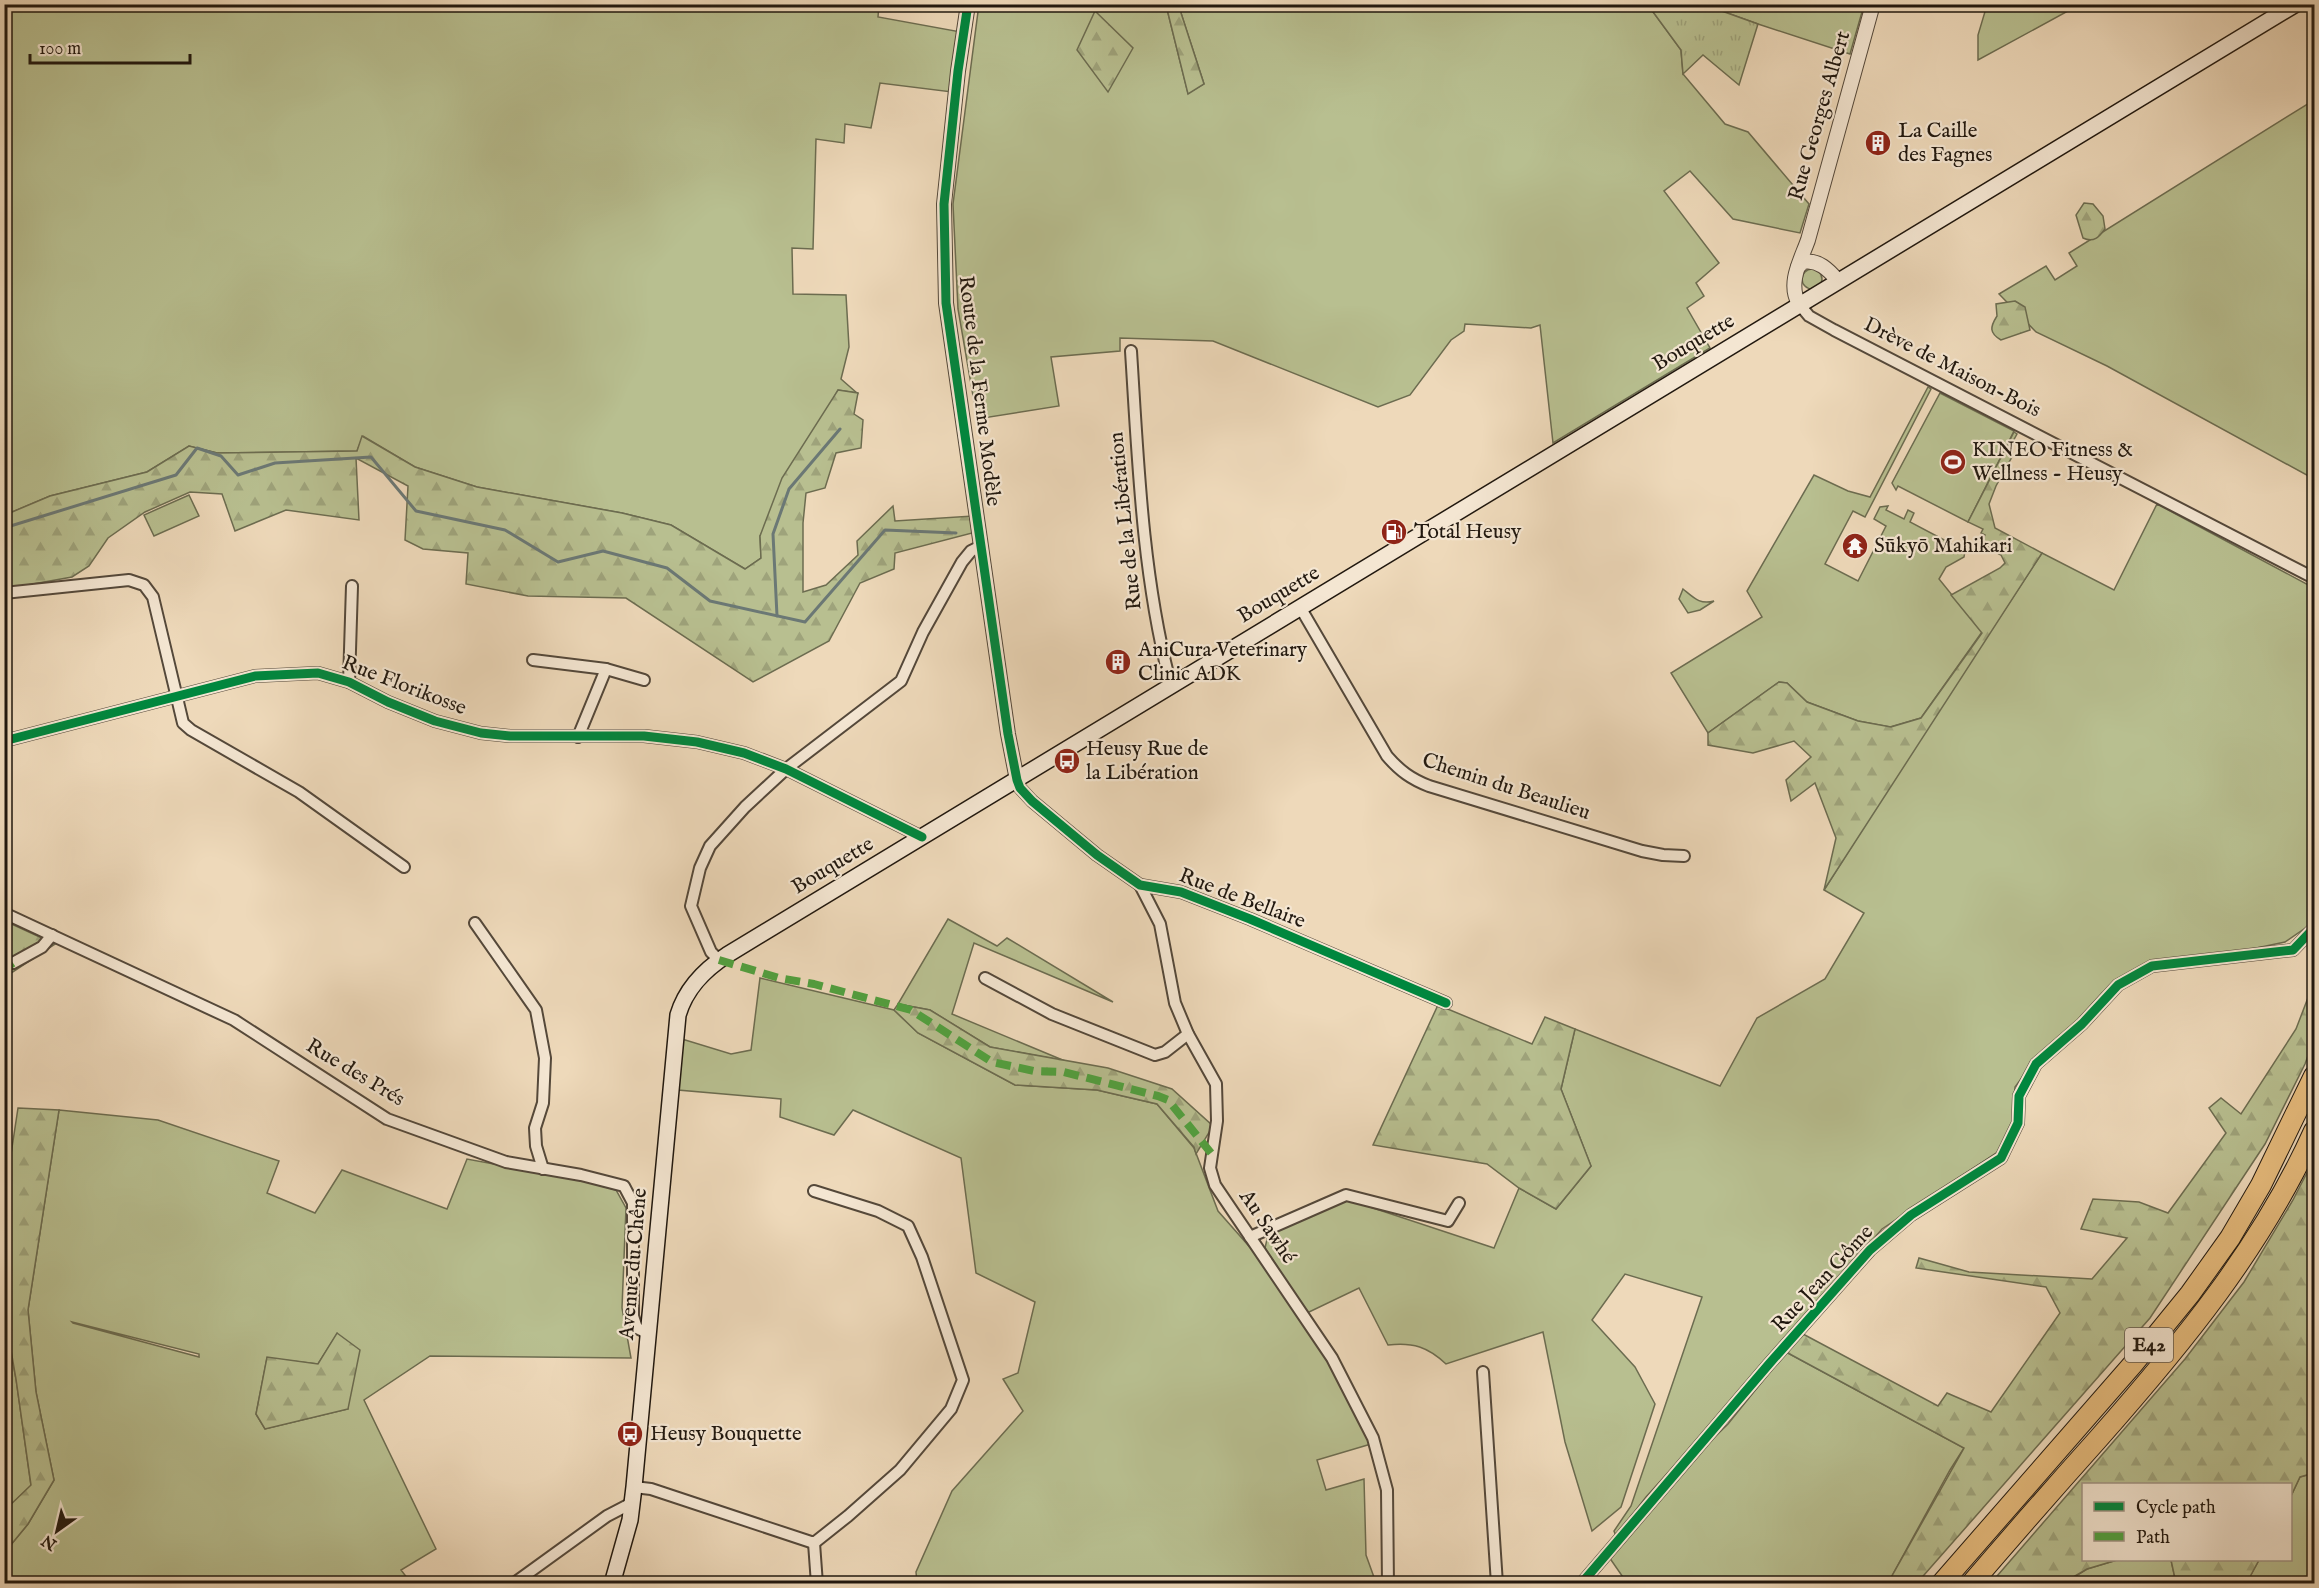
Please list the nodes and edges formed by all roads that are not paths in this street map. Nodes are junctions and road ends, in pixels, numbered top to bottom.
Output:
1 (968, 4) edge
2 (1873, 4) edge
3 (2296, 4) edge
4 (1808, 240) junction
5 (1815, 262) junction
6 (1798, 267) junction
7 (1838, 281) junction
8 (1799, 304) junction
9 (1131, 351) dead end
10 (981, 546) junction
11 (2314, 578) edge
12 (352, 586) dead end
13 (4, 593) edge
14 (1300, 607) junction
15 (533, 660) dead end
16 (606, 669) junction
17 (644, 680) dead end
18 (349, 682) junction
19 (1172, 684) junction
20 (177, 695) junction
21 (578, 737) junction
22 (4, 741) edge
23 (786, 769) junction
24 (1017, 780) junction
25 (922, 837) junction
26 (1684, 855) dead end
27 (404, 867) dead end
28 (1140, 885) junction
29 (4, 913) edge
30 (476, 924) dead end
31 (2314, 928) edge
32 (52, 935) junction
33 (719, 960) junction
34 (13, 963) dead end
35 (985, 978) dead end
36 (1446, 1003) dead end
37 (1188, 1034) junction
38 (2314, 1076) edge
39 (2314, 1131) edge
40 (543, 1169) junction
41 (814, 1191) dead end
42 (1459, 1203) dead end
43 (1250, 1237) junction
44 (649, 1334) junction
45 (1484, 1372) dead end
46 (634, 1487) junction
47 (632, 1503) junction
48 (814, 1543) junction
49 (513, 1584) edge
50 (612, 1584) edge
51 (817, 1584) edge
52 (1388, 1584) edge
53 (1497, 1584) edge
54 (1581, 1584) edge
55 (1941, 1584) edge
56 (1971, 1584) edge

1 - 10 street, Route de la Ferme Modèle
2 - 4 street, Rue Georges Albert
3 - 7 main road, Bouquette
4 - 5 street
4 - 6 street, Rue Georges Albert
5 - 6 street
5 - 7 street
6 - 8 street, Rue Georges Albert
7 - 8 main road, Bouquette
8 - 11 street, Drève de Maison-Bois
8 - 14 main road, Bouquette
9 - 19 street, Rue de la Libération
10 - 23 street
10 - 24 street, Route de la Ferme Modèle
12 - 18 street, Rue Florikosse
13 - 20 street
14 - 19 main road, Bouquette
14 - 26 street, Chemin du Beaulieu
15 - 16 street
16 - 17 street
16 - 21 street
18 - 20 street, Rue Florikosse
18 - 21 street, Rue Florikosse
19 - 24 main road, Bouquette
20 - 22 street, Rue Florikosse
20 - 27 street
21 - 23 street, Rue Florikosse
23 - 25 street, Rue Florikosse
23 - 33 street
24 - 25 main road, Bouquette
24 - 28 street, Rue de Bellaire
25 - 33 main road, Bouquette
28 - 36 street, Rue de Bellaire
28 - 37 street, Au Sawhé
29 - 32 street, Rue des Prés
30 - 40 street
31 - 54 street, Rue Jean Gôme
32 - 34 street
32 - 40 street, Rue des Prés
33 - 44 main road, Avenue du Chêne
35 - 37 street
37 - 43 street, Au Sawhé
38 - 55 highway, E42
39 - 56 highway, E42
40 - 44 street, Rue des Prés
41 - 48 street
42 - 43 street
43 - 52 street, Au Sawhé
44 - 46 main road, Avenue du Chêne
45 - 53 street
46 - 47 main road, Avenue du Chêne
46 - 48 street
47 - 49 street
47 - 50 main road, Avenue du Chêne
48 - 51 street

